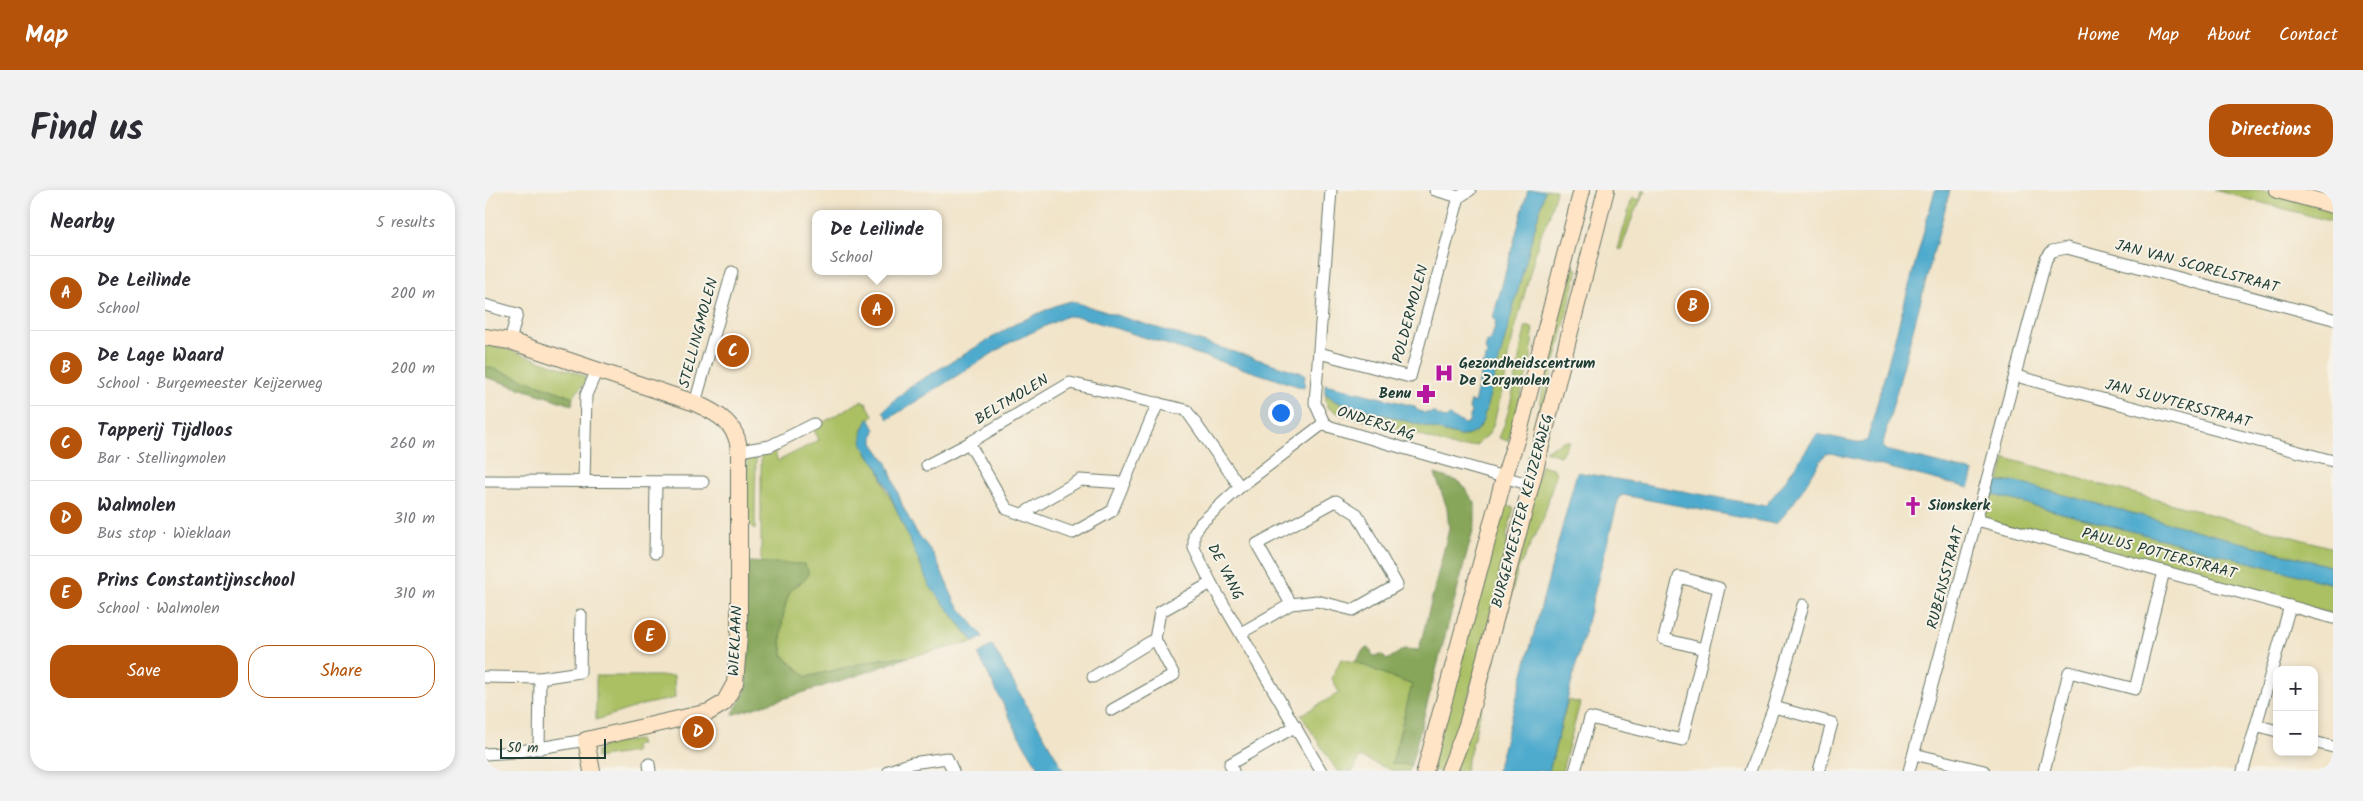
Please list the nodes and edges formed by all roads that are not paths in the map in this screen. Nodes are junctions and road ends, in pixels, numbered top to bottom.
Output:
1 (1331, 190) edge
2 (1435, 190) edge
3 (1469, 190) edge
4 (1582, 190) edge
5 (2277, 190) edge
6 (1603, 191) edge
7 (1459, 197) junction
8 (2333, 205) edge
9 (2052, 251) joint
10 (732, 272) dead end
11 (485, 305) edge
12 (2333, 319) edge
13 (485, 337) edge
14 (510, 341) junction
15 (1319, 353) junction
16 (597, 370) junction
17 (2016, 376) junction
18 (695, 403) junction
19 (1157, 403) junction
20 (1324, 423) junction
21 (814, 424) dead end
22 (969, 443) junction
23 (739, 452) junction
24 (2333, 461) edge
25 (927, 465) dead end
26 (1504, 478) junction
27 (485, 481) edge
28 (584, 482) junction
29 (703, 482) dead end
30 (656, 483) junction
31 (1124, 483) junction
32 (1531, 485) junction
33 (1240, 487) junction
34 (1022, 514) junction
35 (1977, 520) junction
36 (655, 553) dead end
37 (2164, 572) junction
38 (1211, 583) junction
39 (1291, 604) junction
40 (1803, 605) dead end
41 (2290, 606) junction
42 (581, 615) dead end
43 (2333, 618) edge
44 (1241, 633) junction
45 (1155, 639) junction
46 (1704, 649) junction
47 (485, 677) edge
48 (1093, 677) dead end
49 (540, 678) junction
50 (1774, 707) junction
51 (1112, 710) dead end
52 (2256, 725) junction
53 (1295, 726) junction
54 (2273, 730) edge
55 (586, 740) junction
56 (2318, 743) edge
57 (2333, 747) edge
58 (539, 749) junction
59 (485, 754) edge
60 (1914, 754) junction
61 (592, 771) edge
62 (889, 771) edge
63 (953, 771) edge
64 (1233, 771) edge
65 (1321, 771) edge
66 (1425, 771) edge
67 (1449, 771) edge
68 (1575, 771) edge
69 (1750, 771) edge
70 (1819, 771) edge
71 (1909, 771) edge
72 (1984, 771) edge
73 (2044, 771) edge
74 (2243, 771) edge

1 - 15 street, ONDERSLAG
2 - 7 street
3 - 7 street
4 - 26 main road, BURGEMEESTER KEIJZERWEG
5 - 8 main road
6 - 32 main road, BURGEMEESTER KEIJZERWEG
7 - 15 street, POLDERMOLEN
9 - 12 street, JAN VAN SCORELSTRAAT
9 - 17 street, RUBENSSTRAAT
10 - 18 street, STELLINGMOLEN
11 - 14 street
13 - 14 main road, WIEKLAAN
14 - 16 main road, WIEKLAAN
15 - 20 street, ONDERSLAG
16 - 18 main road, WIEKLAAN
16 - 28 street
17 - 24 street, JAN SLUYTERSSTRAAT
17 - 35 street, RUBENSSTRAAT
18 - 23 main road, WIEKLAAN
19 - 22 street, BELTMOLEN
19 - 31 street, BELTMOLEN
19 - 33 street, BELTMOLEN
20 - 26 street, ONDERSLAG
20 - 33 street, DE VANG
21 - 23 street
22 - 25 street, BELTMOLEN
22 - 34 street, BELTMOLEN
23 - 55 main road, WIEKLAAN
26 - 32 street, ONDERSLAG
26 - 66 main road, BURGEMEESTER KEIJZERWEG
27 - 28 street
28 - 30 street
29 - 30 street
30 - 36 street
31 - 34 street
31 - 34 street, BELTMOLEN
32 - 67 main road, BURGEMEESTER KEIJZERWEG
33 - 38 street, DE VANG
35 - 37 street, PAULUS POTTERSTRAAT
35 - 60 street, RUBENSSTRAAT
37 - 41 street, PAULUS POTTERSTRAAT
37 - 73 street
38 - 44 street, DE VANG
38 - 45 street
39 - 39 street
39 - 44 street
40 - 50 street
41 - 43 street, PAULUS POTTERSTRAAT
41 - 52 street
42 - 49 street
44 - 53 street, DE VANG
45 - 48 street
45 - 51 street
46 - 46 street
46 - 68 street
47 - 49 street
49 - 58 street
50 - 69 street
50 - 70 street
52 - 54 street
52 - 74 street
53 - 64 street
53 - 65 street, DE VANG
55 - 58 street, WIEKLAAN
55 - 61 main road
56 - 57 street
58 - 59 street, WIEKLAAN
60 - 71 street, RUBENSSTRAAT
60 - 72 street
62 - 63 street

